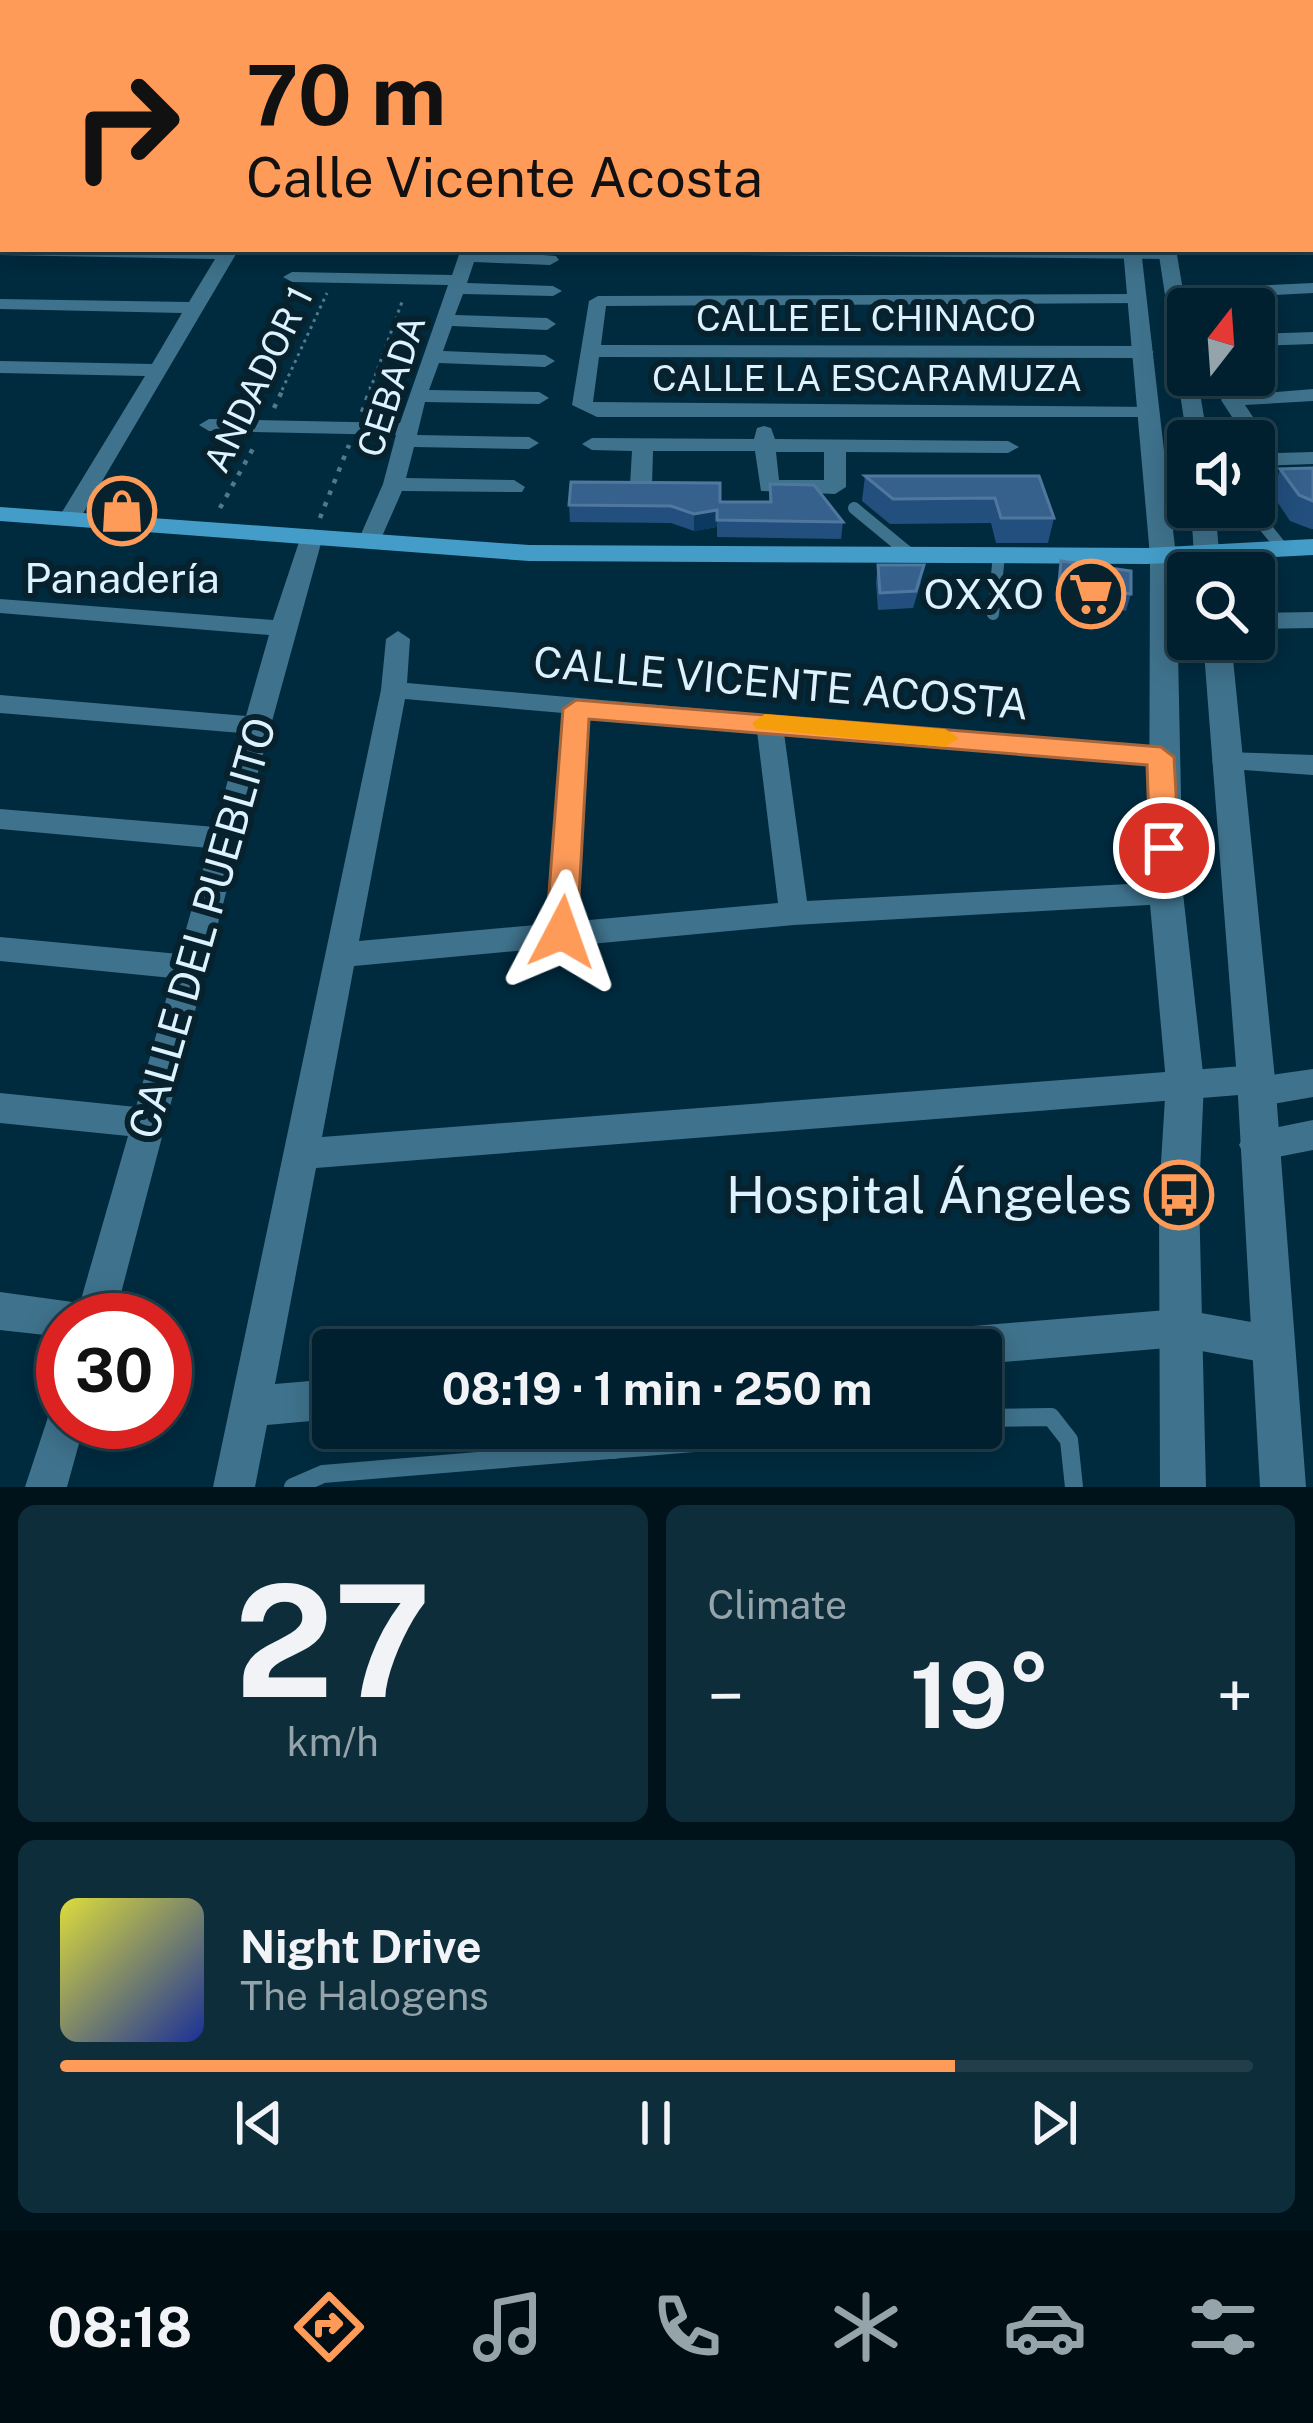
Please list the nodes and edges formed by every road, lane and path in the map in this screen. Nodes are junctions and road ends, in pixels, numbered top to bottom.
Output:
1 (228, 252) edge
2 (1132, 252) edge
3 (1167, 252) edge
4 (469, 253) edge
5 (550, 260) dead end
6 (292, 278) dead end
7 (334, 278) junction
8 (410, 280) junction
9 (459, 284) junction
10 (1174, 288) edge
11 (1313, 288) edge
12 (1275, 290) edge
13 (553, 292) dead end
14 (1136, 299) junction
15 (0, 304) edge
16 (195, 308) junction
17 (447, 320) junction
18 (547, 324) dead end
19 (1313, 338) edge
20 (1275, 339) edge
21 (587, 352) junction
22 (1144, 352) junction
23 (435, 357) junction
24 (545, 362) dead end
25 (0, 367) edge
26 (158, 370) junction
27 (1313, 394) edge
28 (417, 396) junction
29 (539, 398) dead end
30 (759, 411) junction
31 (1147, 411) junction
32 (1241, 420) edge
33 (209, 425) dead end
34 (265, 426) junction
35 (356, 428) junction
36 (408, 435) junction
37 (529, 443) dead end
38 (592, 445) dead end
39 (643, 445) junction
40 (767, 446) junction
41 (835, 446) junction
42 (1008, 447) dead end
43 (1313, 458) edge
44 (1275, 460) edge
45 (394, 484) junction
46 (641, 485) edge
47 (514, 487) dead end
48 (854, 508) dead end
49 (0, 514) edge
50 (70, 517) junction
51 (210, 528) junction
52 (1266, 528) edge
53 (312, 536) junction
54 (369, 541) junction
55 (1313, 547) edge
56 (1283, 549) junction
57 (1268, 552) edge
58 (911, 555) junction
59 (999, 556) junction
60 (1163, 556) junction
61 (1167, 557) edge
62 (0, 606) edge
63 (993, 614) dead end
64 (1313, 620) edge
65 (1275, 621) edge
66 (283, 628) junction
67 (398, 639) dead end
68 (1219, 660) edge
69 (394, 690) junction
70 (0, 704) edge
71 (576, 709) junction
72 (769, 723) junction
73 (259, 726) junction
74 (1161, 757) junction
75 (1226, 761) junction
76 (1313, 765) edge
77 (0, 819) edge
78 (230, 839) junction
79 (1166, 893) junction
80 (794, 913) junction
81 (562, 932) junction
82 (0, 949) edge
83 (342, 955) junction
84 (194, 968) junction
85 (1185, 1082) junction
86 (1313, 1083) edge
87 (1255, 1086) junction
88 (0, 1108) edge
89 (147, 1123) junction
90 (1313, 1135) edge
91 (1257, 1144) junction
92 (300, 1154) junction
93 (102, 1293) edge
94 (0, 1311) edge
95 (36, 1315) edge
96 (1179, 1328) junction
97 (1002, 1343) edge
98 (1273, 1345) junction
99 (312, 1401) edge
100 (249, 1406) junction
101 (1002, 1418) edge
102 (57, 1449) edge
103 (530, 1449) edge
104 (46, 1487) edge
105 (234, 1487) edge
106 (293, 1487) edge
107 (1074, 1487) edge
108 (1183, 1487) edge
109 (1283, 1487) edge

1 - 16 street
2 - 14 street
3 - 10 street
4 - 5 street
4 - 9 street, CEBADA
6 - 7 street
7 - 8 street
7 - 34 path, ANDADOR 1
8 - 9 street
8 - 35 path
9 - 13 street
9 - 17 street, CEBADA
11 - 12 street
14 - 21 street
14 - 22 street
15 - 16 street
16 - 26 street
17 - 18 street
17 - 23 street, CEBADA
19 - 20 street
21 - 22 street, CALLE EL CHINACO
21 - 30 street, CALLE LA ESCARAMUZA
22 - 31 street
23 - 24 street
23 - 28 street, CEBADA
25 - 26 street
26 - 50 street
27 - 32 street
28 - 29 street
28 - 36 street, CEBADA
30 - 31 street, CALLE LA ESCARAMUZA
30 - 40 street
31 - 60 street
33 - 34 street
34 - 35 street
34 - 51 path, ANDADOR 1
35 - 36 street
35 - 53 path
36 - 37 street
36 - 45 street, CEBADA
38 - 39 street
39 - 40 street
39 - 46 street
40 - 41 street
40 - 41 street
41 - 42 street
43 - 44 street
45 - 47 street
45 - 54 street, CEBADA
48 - 58 lane
49 - 50 main road
50 - 51 main road
51 - 53 main road
52 - 56 lane
53 - 54 main road
53 - 66 street, CALLE DEL PUEBLITO
54 - 58 main road
55 - 56 main road
56 - 57 main road
58 - 59 main road
59 - 60 main road
59 - 63 lane
60 - 61 main road
60 - 74 street
62 - 66 street
64 - 65 street
66 - 73 street, CALLE DEL PUEBLITO
67 - 69 street
68 - 75 street
69 - 71 street, CALLE VICENTE ACOSTA
69 - 83 street
70 - 73 street
71 - 72 street, CALLE VICENTE ACOSTA
71 - 81 street
72 - 74 street, CALLE VICENTE ACOSTA
72 - 80 street
73 - 78 street, CALLE DEL PUEBLITO
74 - 79 street
75 - 76 street
75 - 87 street
77 - 78 street
78 - 84 street, CALLE DEL PUEBLITO
79 - 80 street
79 - 85 street
80 - 81 street
81 - 83 street
82 - 84 street
83 - 92 street
84 - 89 street, CALLE DEL PUEBLITO
85 - 87 street
85 - 92 street
85 - 96 street
86 - 87 street
87 - 91 street
88 - 89 street
89 - 93 street, CALLE DEL PUEBLITO
90 - 91 street
91 - 98 street
92 - 100 street
94 - 95 street
96 - 97 street
96 - 98 street
96 - 108 street
98 - 109 street
99 - 100 street
100 - 105 street
101 - 107 lane
102 - 104 street
103 - 106 lane

